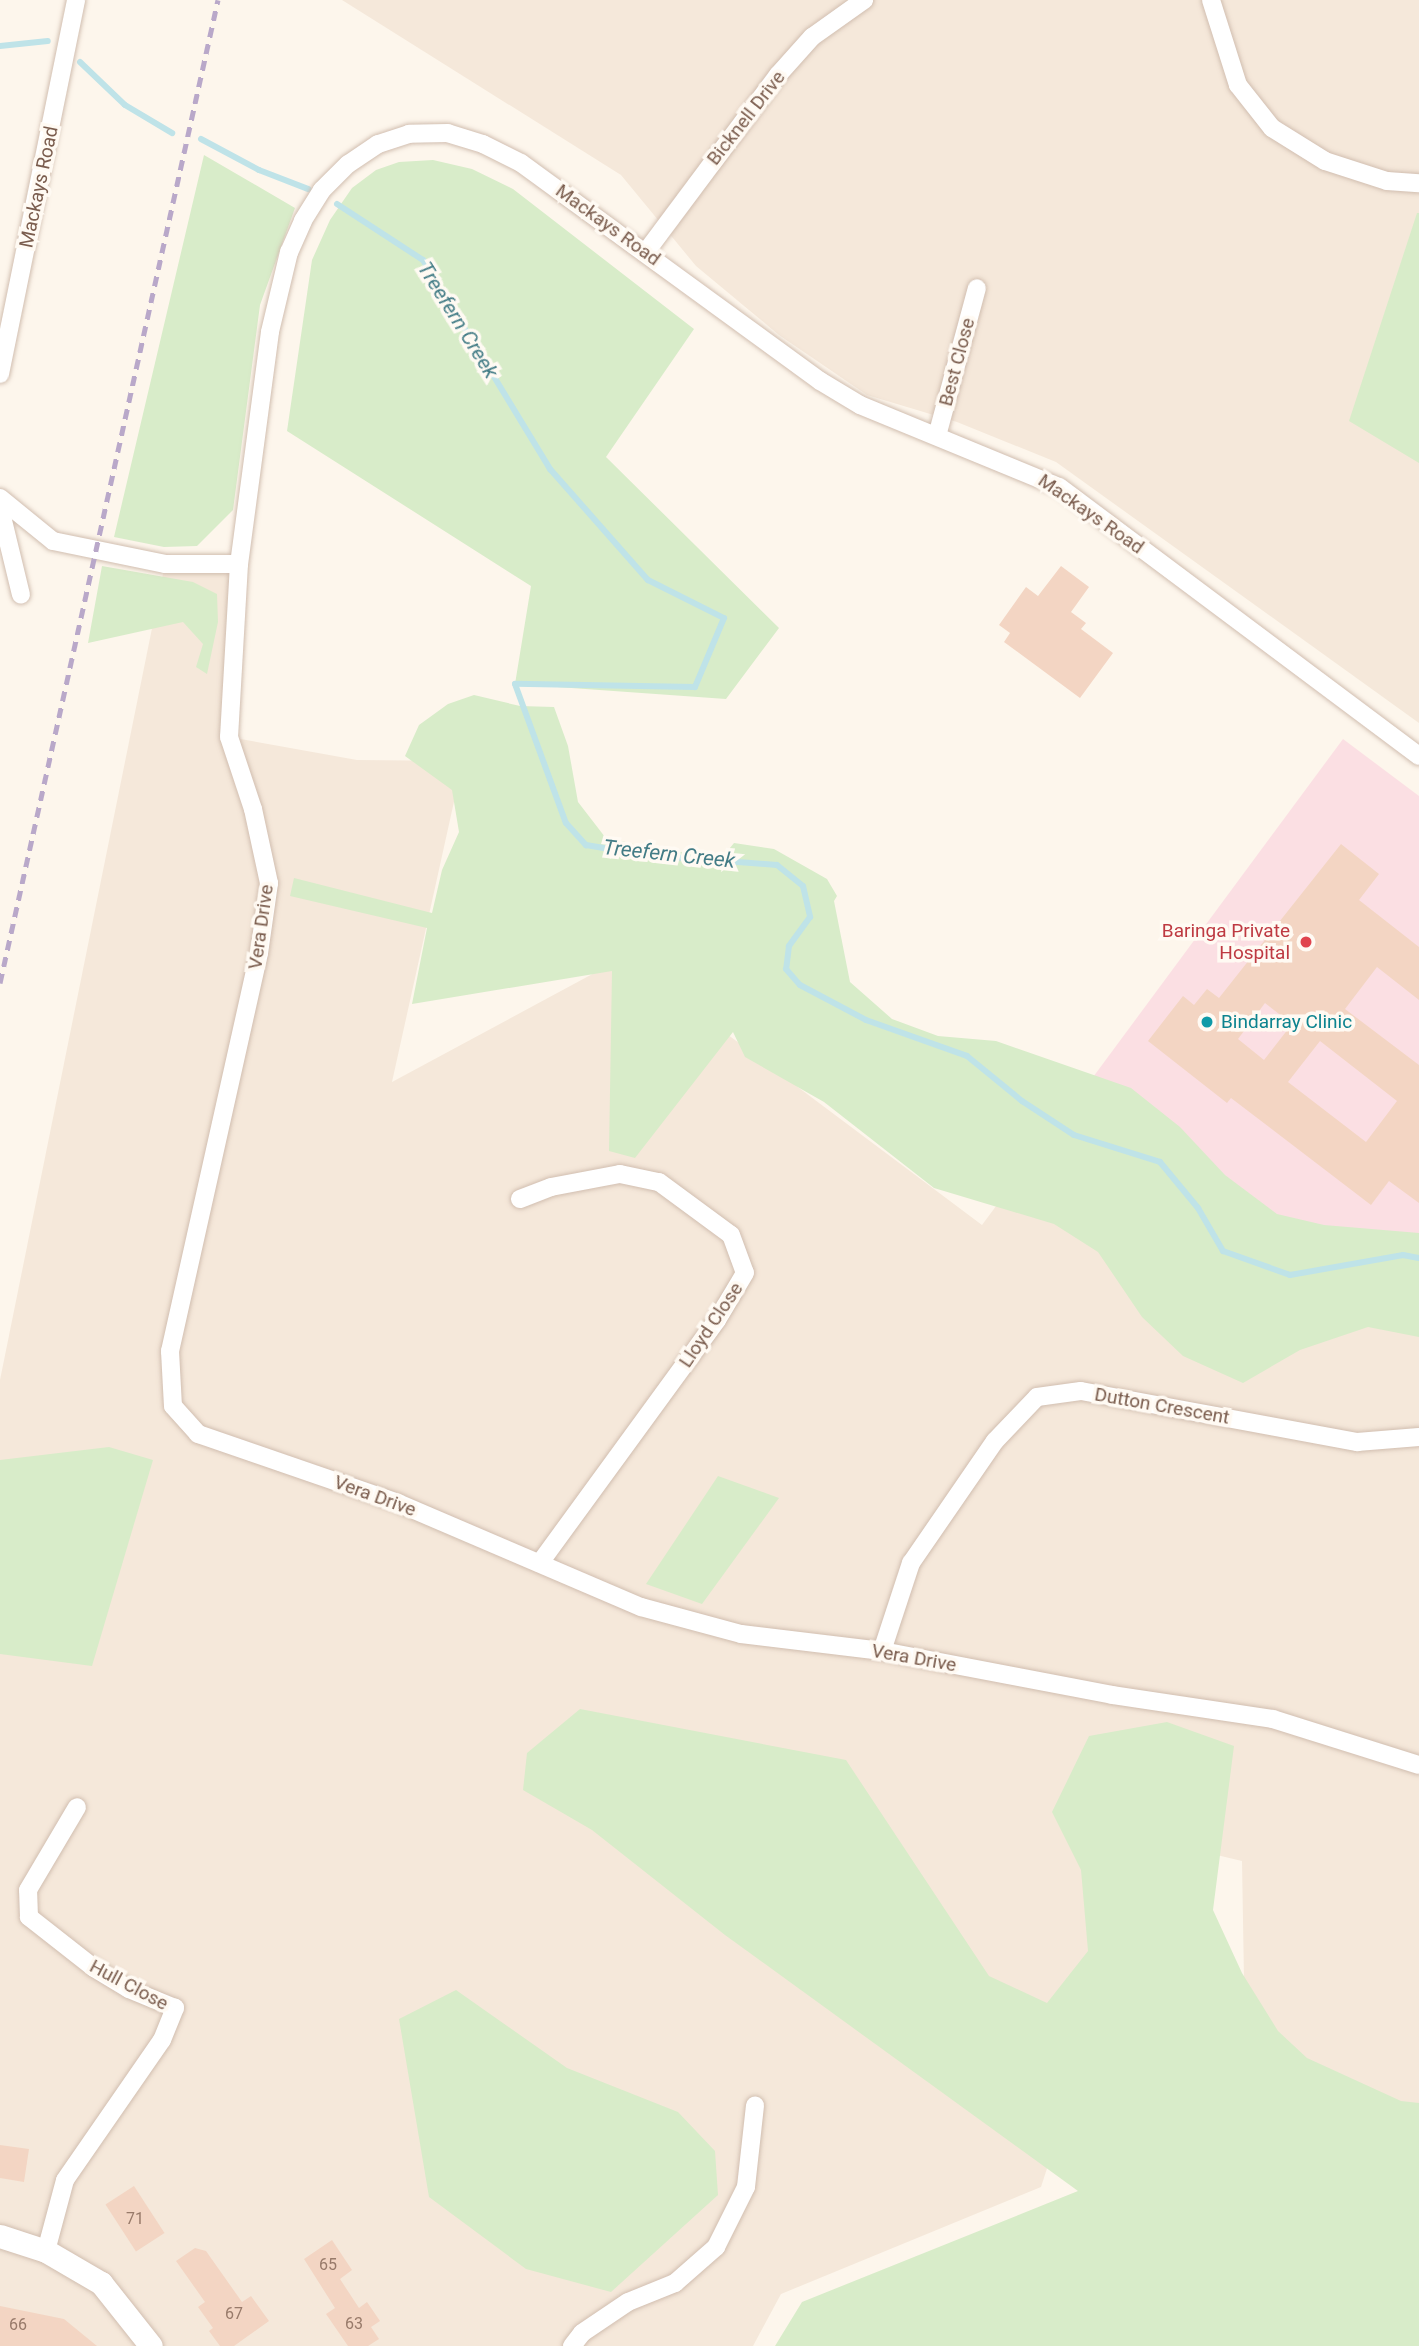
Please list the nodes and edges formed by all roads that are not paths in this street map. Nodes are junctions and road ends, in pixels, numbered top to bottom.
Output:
1 (76, 0) edge
2 (864, 0) edge
3 (1211, 0) edge
4 (1419, 183) edge
5 (646, 252) junction
6 (977, 288) dead end
7 (0, 374) edge
8 (937, 436) junction
9 (0, 498) edge
10 (0, 508) edge
11 (239, 564) junction
12 (21, 595) dead end
13 (1419, 756) edge
14 (520, 1199) dead end
15 (1419, 1437) edge
16 (540, 1563) junction
17 (883, 1651) junction
18 (1419, 1765) edge
19 (77, 1807) dead end
20 (755, 2105) dead end
21 (0, 2236) edge
22 (46, 2251) junction
23 (151, 2346) edge
24 (572, 2346) edge

1 - 7 street, Mackays Road
2 - 5 street, Bicknell Drive
3 - 4 street
5 - 8 street, Mackays Road
5 - 11 street, Mackays Road
6 - 8 street, Best Close
8 - 13 street, Mackays Road
9 - 11 street
10 - 12 street
11 - 16 street, Vera Drive
14 - 16 street, Lloyd Close
15 - 17 street, Dutton Crescent
16 - 17 street, Vera Drive
17 - 18 street, Vera Drive
19 - 22 street, Hull Close
20 - 24 street
21 - 22 street
22 - 23 street

